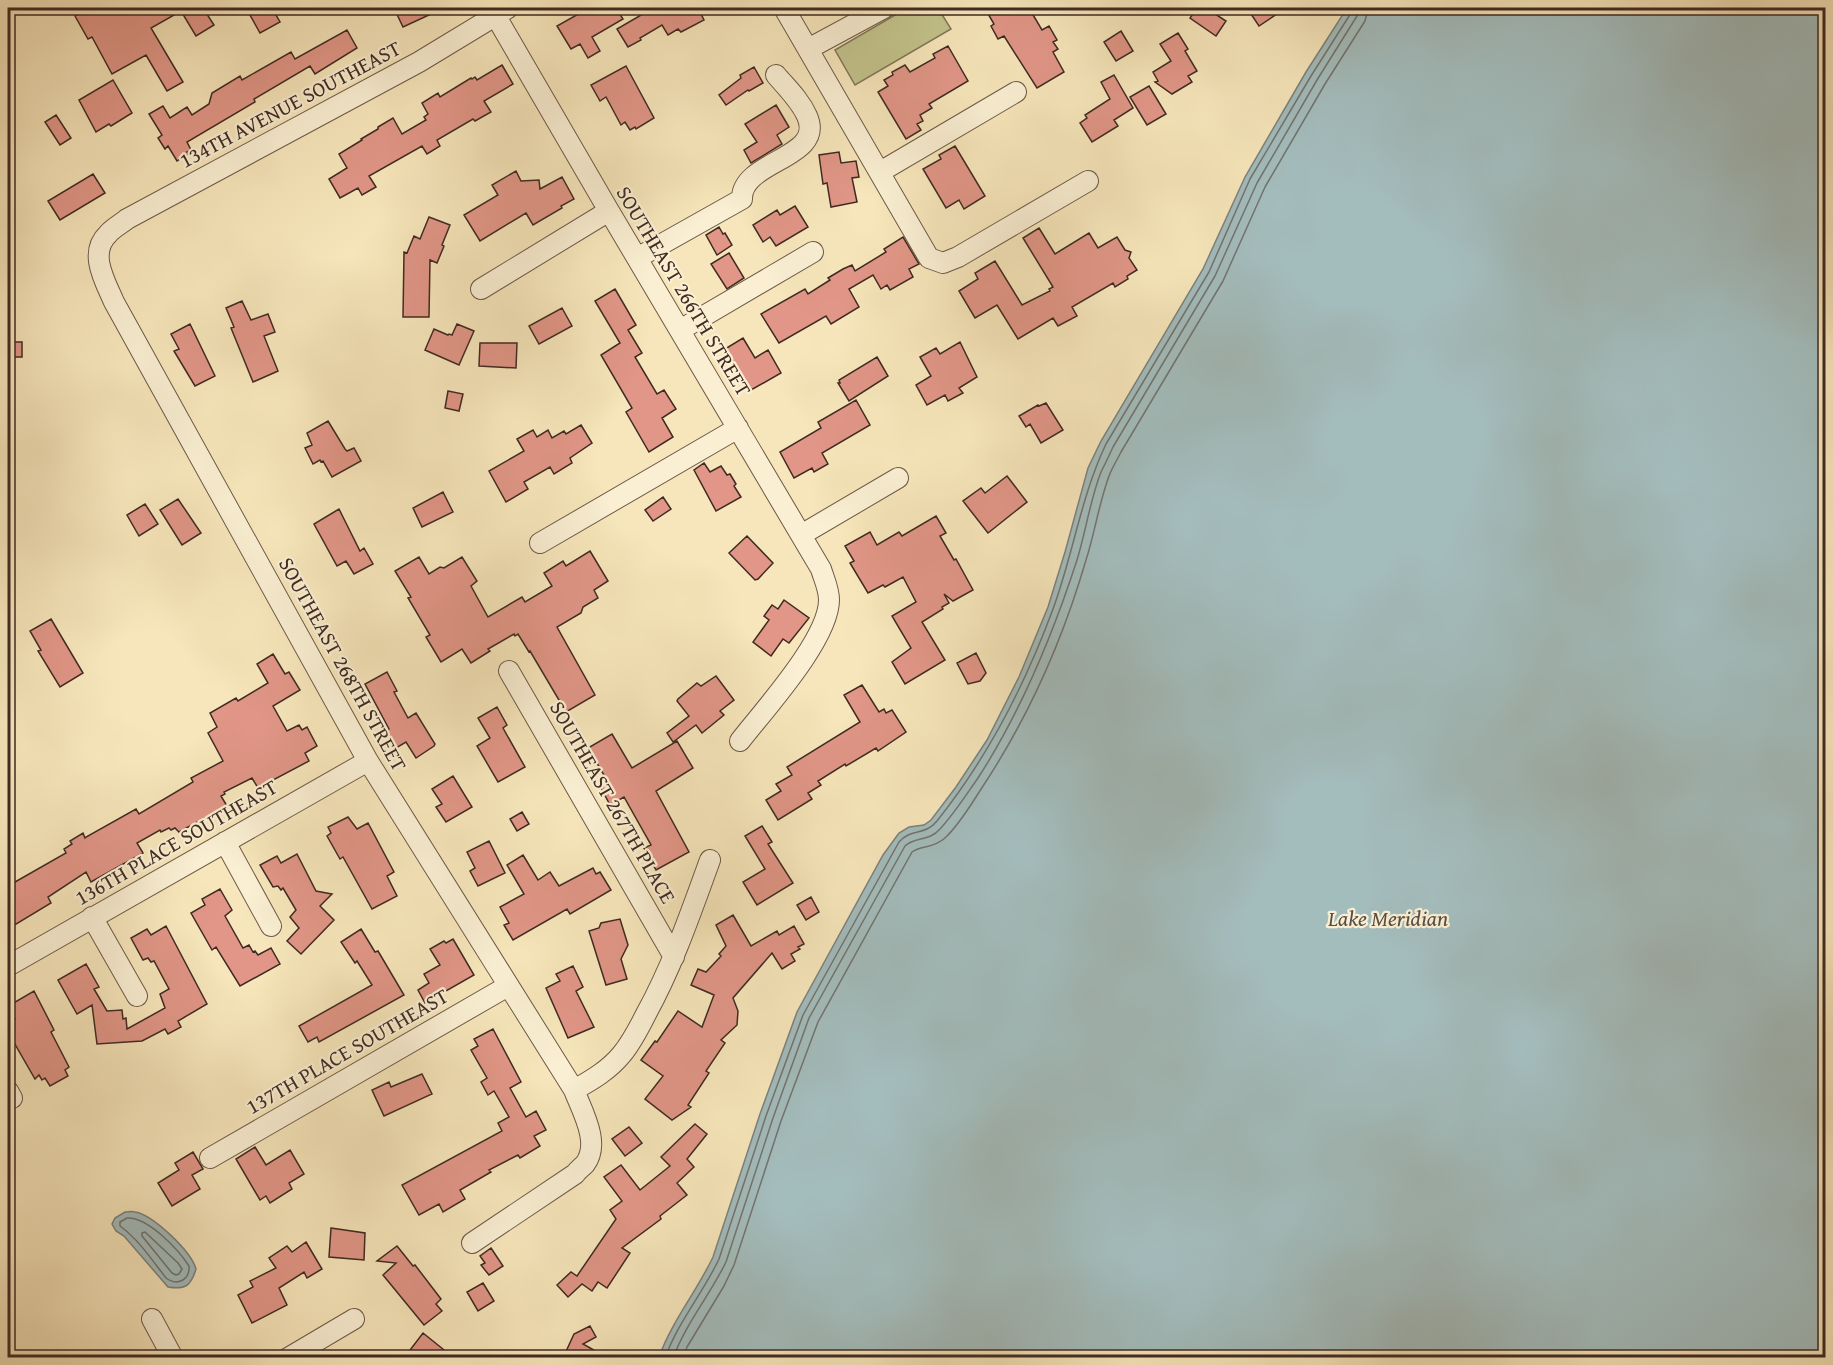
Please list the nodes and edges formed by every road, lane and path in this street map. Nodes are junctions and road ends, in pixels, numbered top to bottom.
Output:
1 (784, 8) edge
2 (884, 8) edge
3 (498, 10) edge
4 (808, 50) junction
5 (776, 75) dead end
6 (1016, 92) dead end
7 (880, 172) junction
8 (1088, 181) dead end
9 (609, 211) junction
10 (99, 247) joint
11 (813, 252) dead end
12 (637, 258) junction
13 (481, 289) dead end
14 (680, 330) junction
15 (738, 428) junction
16 (898, 478) dead end
17 (801, 535) junction
18 (540, 543) dead end
19 (509, 671) dead end
20 (740, 741) dead end
21 (369, 761) junction
22 (225, 842) junction
23 (710, 860) dead end
24 (92, 917) junction
25 (272, 926) dead end
26 (674, 957) junction
27 (8, 966) edge
28 (508, 986) junction
29 (137, 996) dead end
30 (574, 1090) junction
31 (210, 1158) dead end
32 (472, 1243) dead end
33 (152, 1319) dead end
34 (354, 1319) dead end
35 (173, 1358) edge
36 (288, 1358) edge

1 - 4 street
2 - 4 street
3 - 9 street, SOUTHEAST 266TH STREET
3 - 10 street, 134TH AVENUE SOUTHEAST
4 - 7 street
5 - 12 street
6 - 7 street
7 - 8 street
9 - 12 street, SOUTHEAST 266TH STREET
9 - 13 street
10 - 21 street, SOUTHEAST 268TH STREET
11 - 14 street
12 - 14 street, SOUTHEAST 266TH STREET
14 - 15 street, SOUTHEAST 266TH STREET
15 - 17 street, SOUTHEAST 266TH STREET
15 - 18 street
16 - 17 street
17 - 20 street, SOUTHEAST 266TH STREET
19 - 26 street, SOUTHEAST 267TH PLACE
21 - 22 street, 136TH PLACE SOUTHEAST
21 - 28 street, SOUTHEAST 268TH STREET
22 - 24 street, 136TH PLACE SOUTHEAST
22 - 25 street
23 - 26 street
24 - 27 street, 136TH PLACE SOUTHEAST
24 - 29 street
26 - 30 street
28 - 30 street, SOUTHEAST 268TH STREET
28 - 31 street, 137TH PLACE SOUTHEAST
30 - 32 street, SOUTHEAST 268TH STREET
33 - 35 street
34 - 36 street

